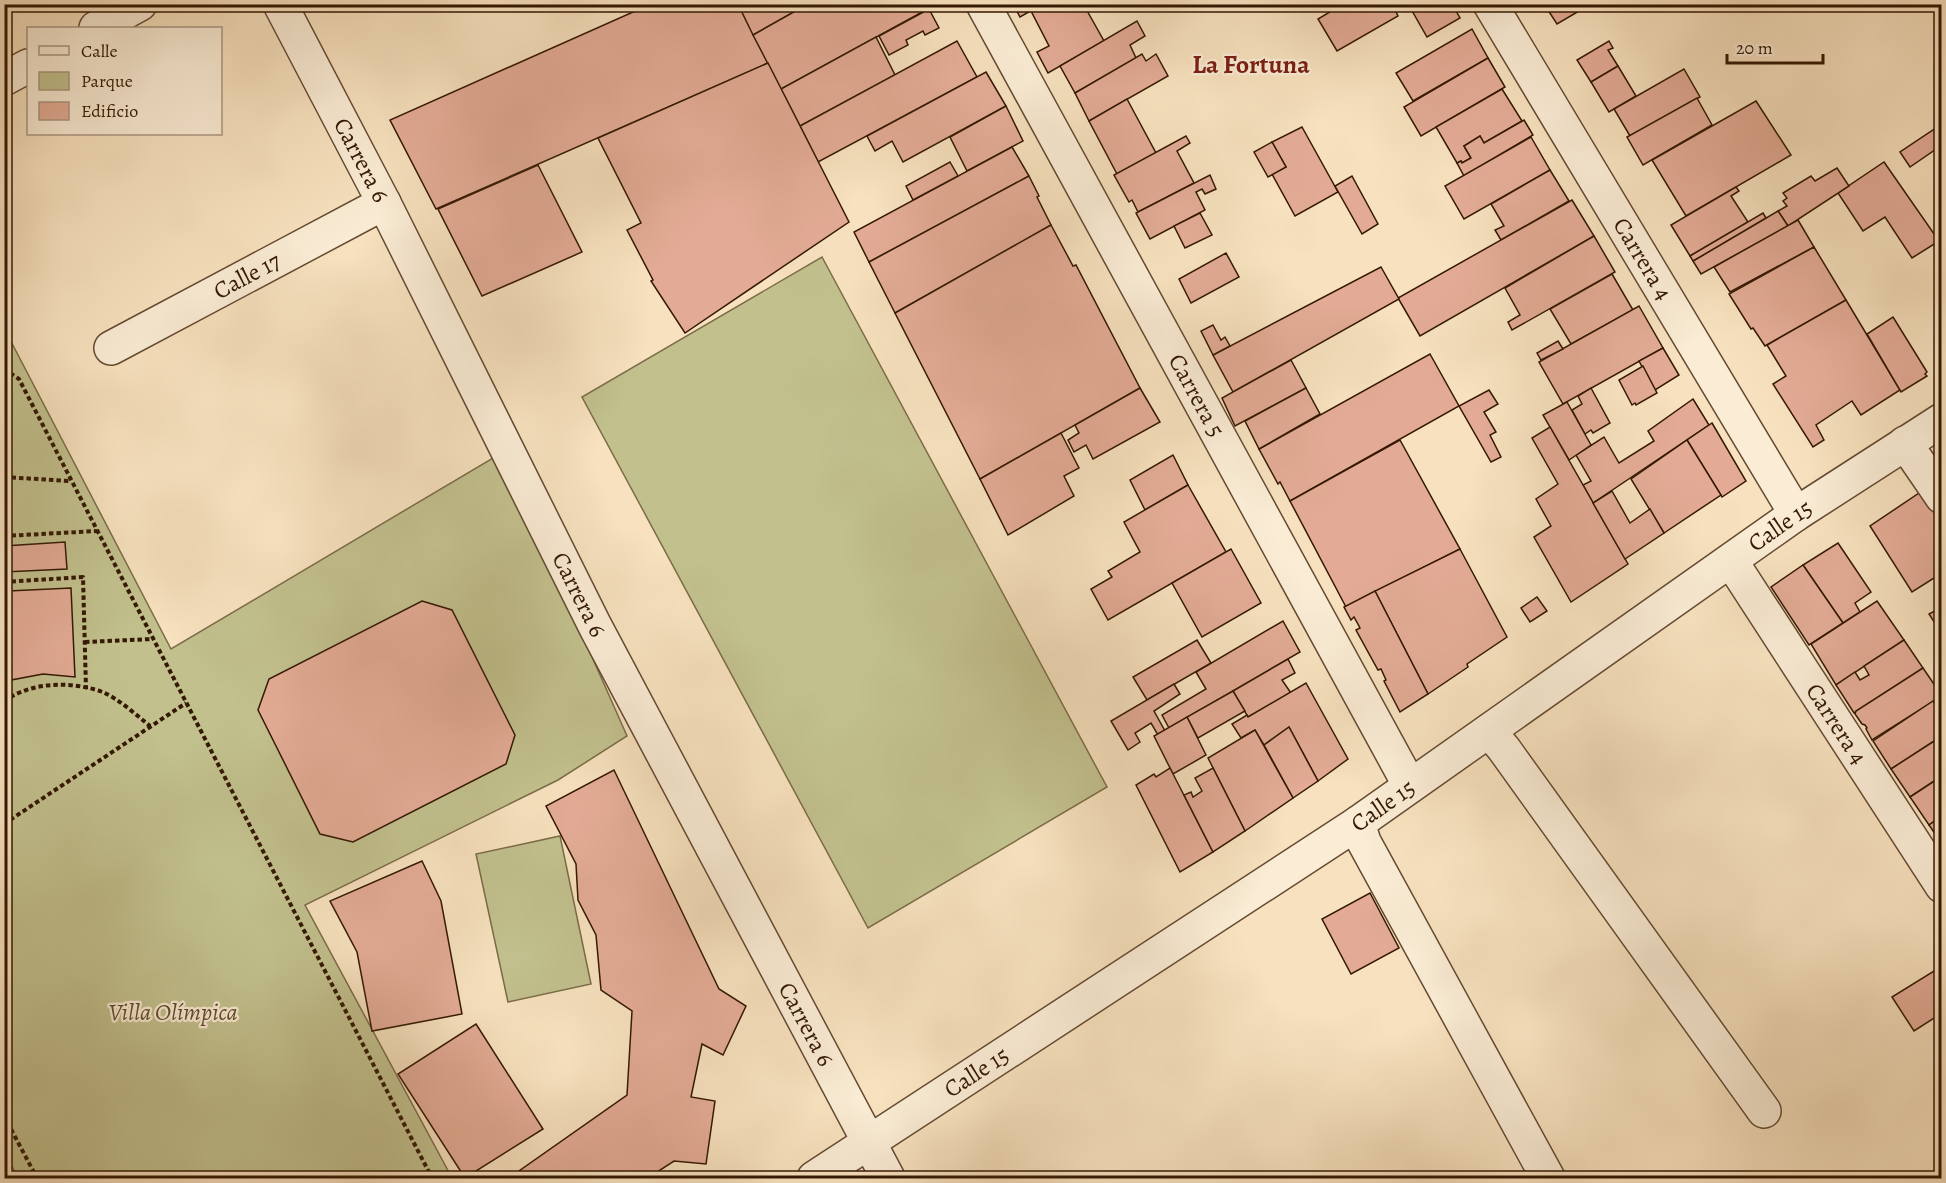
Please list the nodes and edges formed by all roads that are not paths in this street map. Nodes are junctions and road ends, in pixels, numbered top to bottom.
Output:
1 (140, 4) edge
2 (280, 4) edge
3 (983, 4) edge
4 (1490, 4) edge
5 (98, 27) edge
6 (27, 67) edge
7 (4, 79) edge
8 (384, 203) junction
9 (111, 348) dead end
10 (1941, 420) edge
11 (1905, 443) junction
12 (1941, 497) edge
13 (1796, 514) junction
14 (1731, 561) junction
15 (1489, 731) junction
16 (1410, 786) junction
17 (1358, 823) junction
18 (1941, 886) edge
19 (1764, 1111) dead end
20 (868, 1142) junction
21 (814, 1179) edge
22 (888, 1179) edge
23 (1548, 1179) edge

1 - 5 street
2 - 8 street, Carrera 6
3 - 16 street, Carrera 5
4 - 13 street, Carrera 4
6 - 7 street
8 - 9 street, Calle 17
8 - 20 street, Carrera 6
10 - 11 street, Calle 15
11 - 12 street
11 - 13 street, Calle 15
13 - 14 street, Calle 15
14 - 15 street, Calle 15
14 - 18 street, Carrera 4
15 - 16 street, Calle 15
15 - 19 street
16 - 17 street, Calle 15
17 - 20 street, Calle 15
17 - 23 street
20 - 21 street, Calle 15
20 - 22 street, Carrera 6

